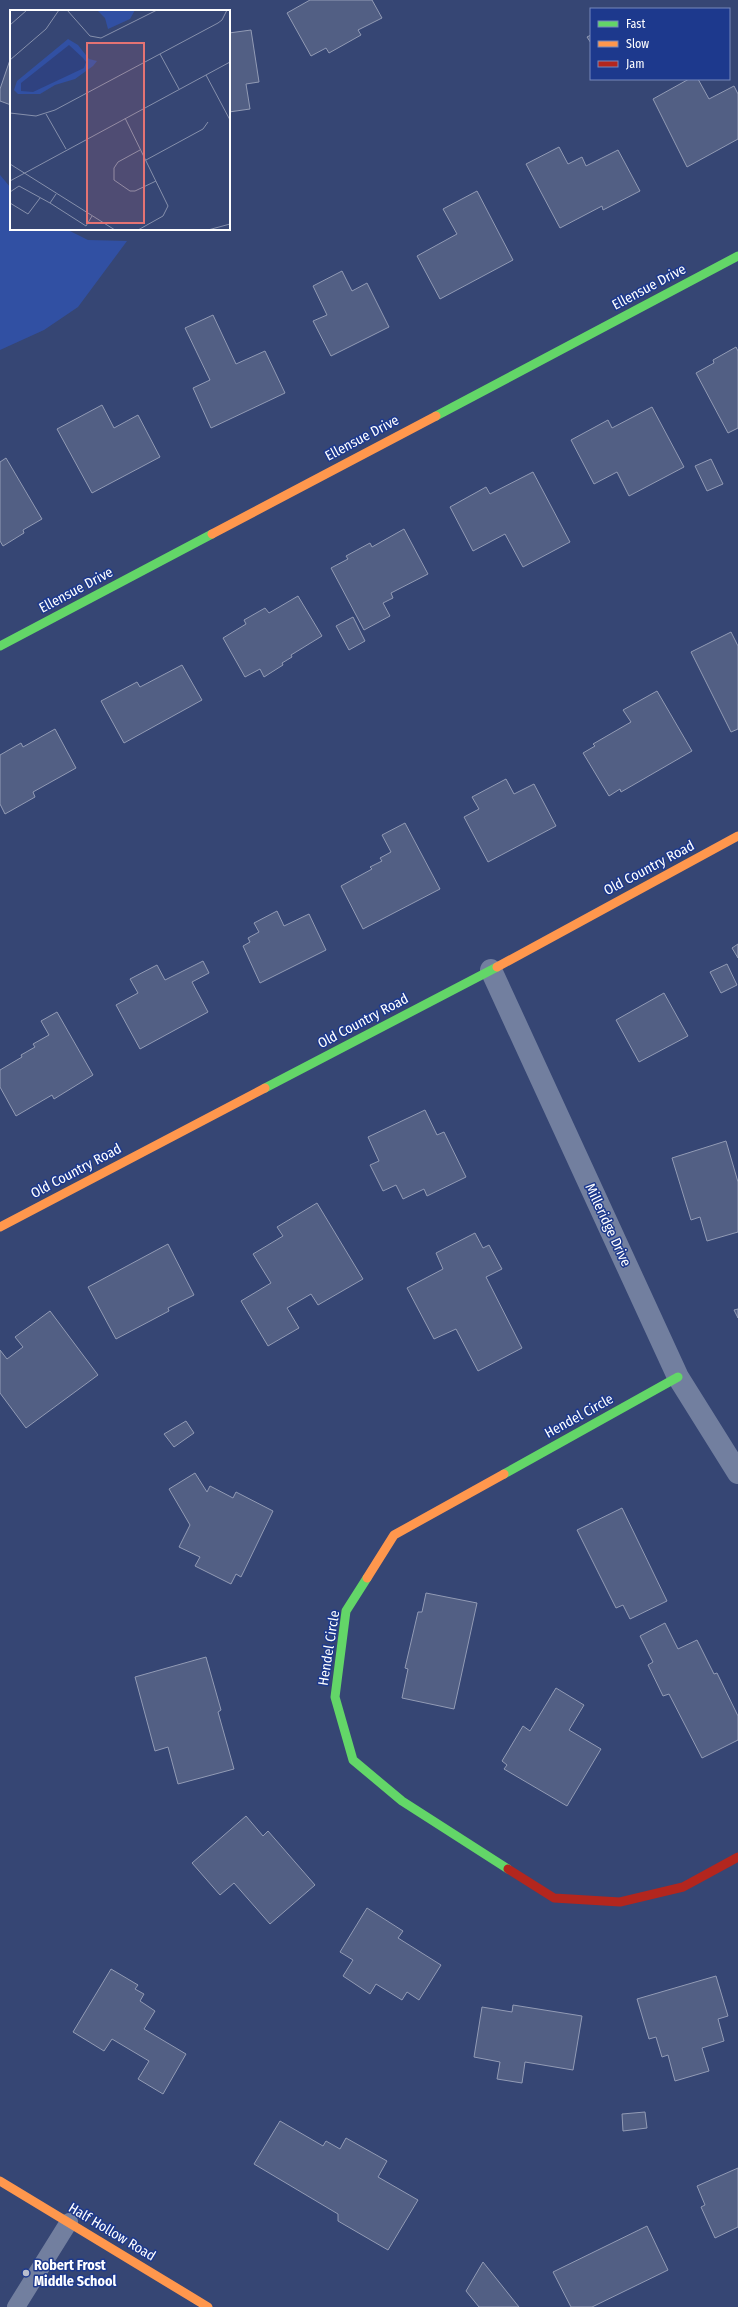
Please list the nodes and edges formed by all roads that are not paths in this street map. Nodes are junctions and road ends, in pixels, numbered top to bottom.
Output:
1 (738, 256) edge
2 (0, 646) edge
3 (738, 836) edge
4 (491, 970) junction
5 (0, 1227) edge
6 (678, 1377) junction
7 (738, 1473) edge
8 (738, 1857) edge
9 (0, 2180) edge
10 (69, 2222) junction
11 (16, 2307) edge
12 (208, 2307) edge

1 - 2 street, Ellensue Drive
3 - 4 street, Old Country Road
4 - 5 street, Old Country Road
4 - 6 street, Milleridge Drive
6 - 7 street, Milleridge Drive
6 - 8 street, Hendel Circle
9 - 10 street, Half Hollow Road
10 - 11 lane
10 - 12 street, Half Hollow Road

